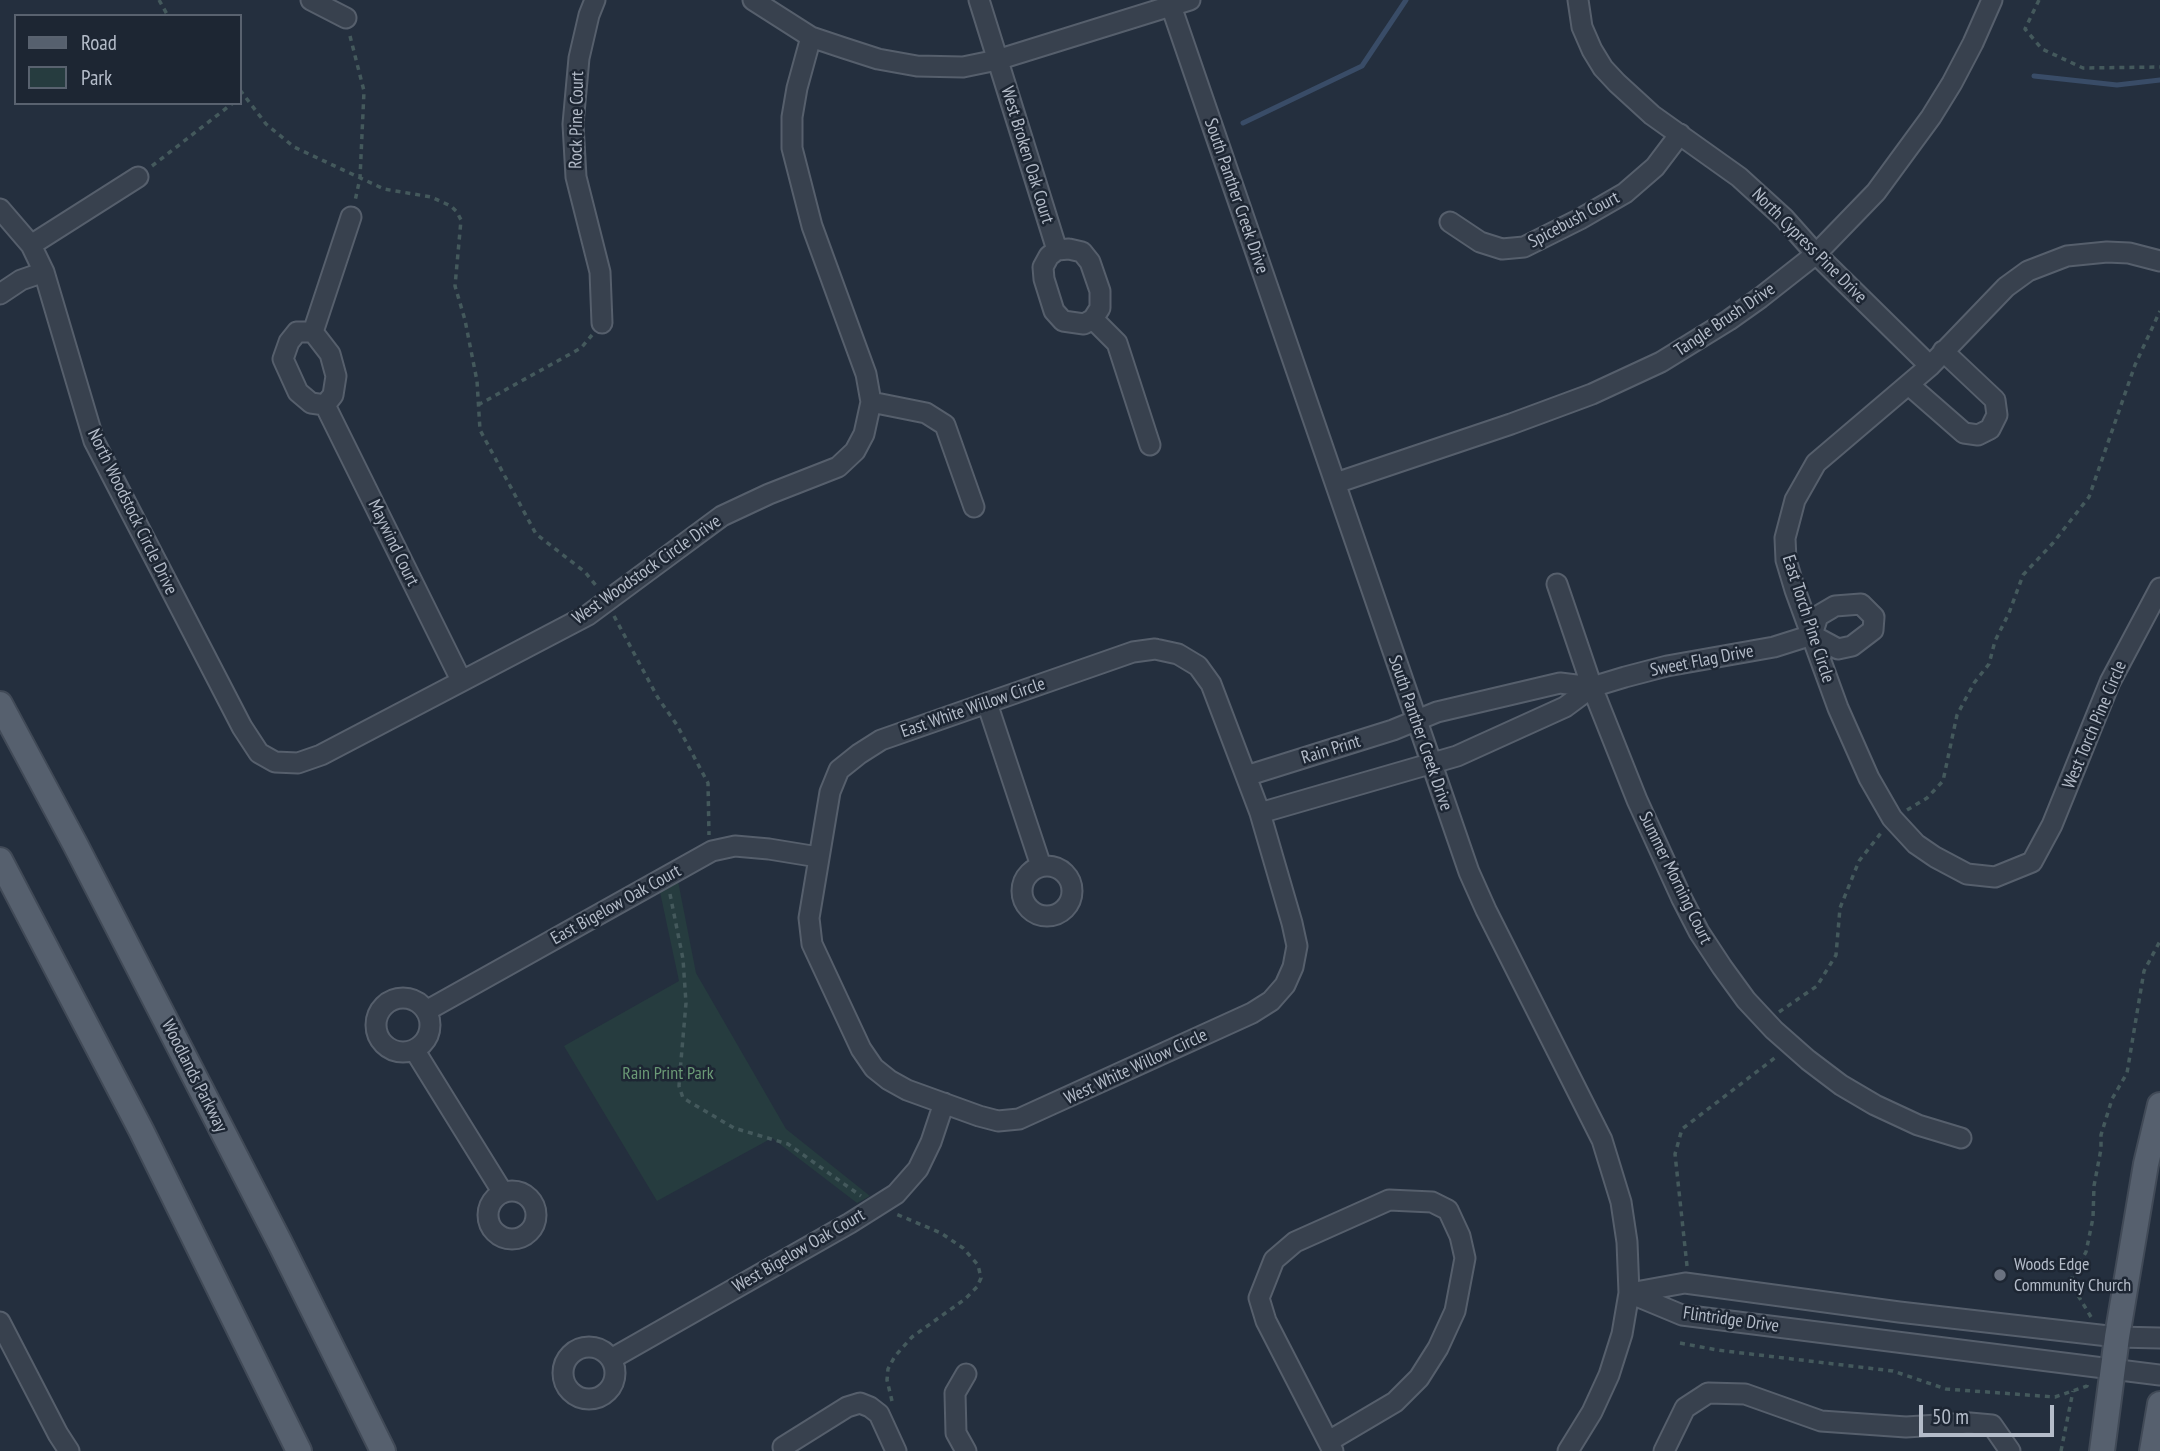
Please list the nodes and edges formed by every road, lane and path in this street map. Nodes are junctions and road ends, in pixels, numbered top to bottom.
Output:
1 (311, 0) edge
2 (595, 0) edge
3 (753, 0) edge
4 (979, 0) edge
5 (1190, 0) edge
6 (1578, 0) edge
7 (1992, 0) edge
8 (2039, 0) edge
9 (1170, 4) edge
10 (346, 18) joint
11 (811, 37) junction
12 (997, 60) junction
13 (2160, 67) edge
14 (244, 94) edge
15 (230, 105) edge
16 (1679, 134) junction
17 (138, 177) joint
18 (360, 178) junction
19 (351, 217) joint
20 (4, 222) edge
21 (1450, 222) dead end
22 (31, 245) junction
23 (1057, 250) junction
24 (1816, 254) junction
25 (2160, 261) edge
26 (44, 272) junction
27 (0, 294) edge
28 (2160, 312) edge
29 (1093, 319) junction
30 (602, 323) joint
31 (313, 332) junction
32 (1937, 358) junction
33 (1909, 385) junction
34 (872, 402) junction
35 (325, 405) junction
36 (478, 405) junction
37 (1150, 445) dead end
38 (1336, 483) junction
39 (974, 507) dead end
40 (1557, 584) dead end
41 (2160, 588) edge
42 (606, 602) junction
43 (1812, 635) junction
44 (461, 680) junction
45 (1592, 687) junction
46 (987, 703) junction
47 (0, 704) edge
48 (1416, 721) junction
49 (275, 762) joint
50 (1430, 762) junction
51 (1246, 776) junction
52 (1260, 813) junction
53 (1892, 818) junction
54 (712, 851) junction
55 (818, 857) junction
56 (0, 860) edge
57 (2032, 862) joint
58 (1041, 866) dead end
59 (663, 879) junction
60 (2160, 941) edge
61 (842, 1010) joint
62 (426, 1011) junction
63 (1774, 1030) junction
64 (415, 1051) junction
65 (944, 1103) junction
66 (2160, 1105) edge
67 (1961, 1138) dead end
68 (503, 1193) dead end
69 (878, 1205) junction
70 (1687, 1266) dead end
71 (1629, 1293) junction
72 (3, 1333) edge
73 (2092, 1334) junction
74 (2117, 1337) junction
75 (2160, 1338) edge
76 (1680, 1343) dead end
77 (611, 1359) dead end
78 (2101, 1366) junction
79 (966, 1374) dead end
80 (2160, 1375) edge
81 (2074, 1390) junction
82 (2160, 1404) edge
83 (897, 1412) dead end
84 (1331, 1446) edge
85 (783, 1447) dead end
86 (69, 1451) edge
87 (299, 1451) edge
88 (383, 1451) edge
89 (895, 1451) edge
90 (966, 1451) edge
91 (1568, 1451) edge
92 (1664, 1451) edge
93 (2010, 1451) edge
94 (2061, 1451) edge
95 (2102, 1451) edge
96 (2152, 1451) edge

1 - 10 street
2 - 30 street, Rock Pine Court
3 - 11 street
4 - 12 street, West Broken Oak Court
5 - 9 street
6 - 16 street, North Cypress Pine Drive
7 - 24 street, Tangle Brush Drive
8 - 13 path
9 - 12 street
9 - 38 street, South Panther Creek Drive
10 - 18 path
11 - 12 street
11 - 34 street, West Woodstock Circle Drive
12 - 23 street, West Broken Oak Court
14 - 18 path
15 - 17 path
16 - 21 street, Spicebush Court
16 - 24 street, North Cypress Pine Drive
17 - 22 street
18 - 19 path
18 - 36 path
19 - 31 street
20 - 22 street, North Woodstock Circle Drive
22 - 26 street, North Woodstock Circle Drive
23 - 29 street
23 - 29 street
24 - 32 street, North Cypress Pine Drive
24 - 38 street, Tangle Brush Drive
25 - 32 street, East Torch Pine Circle
26 - 27 street
26 - 49 street, North Woodstock Circle Drive
28 - 53 path
29 - 37 street
30 - 36 path
31 - 35 street
31 - 35 street
32 - 33 street, East Torch Pine Circle
32 - 33 street, North Cypress Pine Drive
33 - 43 street, East Torch Pine Circle
34 - 39 street
34 - 42 street, West Woodstock Circle Drive
35 - 44 street, Maywind Court
36 - 42 path
38 - 48 street, South Panther Creek Drive
40 - 45 street, Summer Morning Court
41 - 57 street, West Torch Pine Circle
42 - 44 street, West Woodstock Circle Drive
42 - 54 path
43 - 45 street, Sweet Flag Drive
43 - 53 street, East Torch Pine Circle
44 - 49 street, West Woodstock Circle Drive
45 - 48 street, Sweet Flag Drive
45 - 50 street, Sweet Flag Drive
45 - 63 street, Summer Morning Court
46 - 51 street, East White Willow Circle
46 - 55 street, East White Willow Circle
46 - 58 street
47 - 88 main road, Woodlands Parkway
48 - 50 street, South Panther Creek Drive
48 - 51 street, Rain Print
50 - 52 street
50 - 71 street, South Panther Creek Drive
51 - 52 street, East White Willow Circle
52 - 65 street, West White Willow Circle
53 - 57 street, East Torch Pine Circle
53 - 63 path
54 - 55 street, East Bigelow Oak Court
54 - 59 street, East Bigelow Oak Court
55 - 61 street, East White Willow Circle
56 - 87 main road
59 - 62 street, East Bigelow Oak Court
59 - 69 path
60 - 73 path
61 - 65 street, West White Willow Circle
62 - 64 street
62 - 64 street
63 - 67 street, Summer Morning Court
63 - 70 path
64 - 68 street
65 - 69 street, West Bigelow Oak Court
66 - 74 main road
69 - 77 street, West Bigelow Oak Court
69 - 83 path
71 - 73 street, Flintridge Drive
71 - 78 street, Flintridge Drive
71 - 91 street, South Panther Creek Drive
72 - 86 street
73 - 74 street, Flintridge Drive
74 - 75 street, Flintridge Drive
74 - 78 main road
76 - 81 path
78 - 80 street, Flintridge Drive
78 - 81 path
78 - 95 main road
79 - 90 street
81 - 94 path
82 - 96 main road
84 - 84 street
85 - 89 street
92 - 93 street

